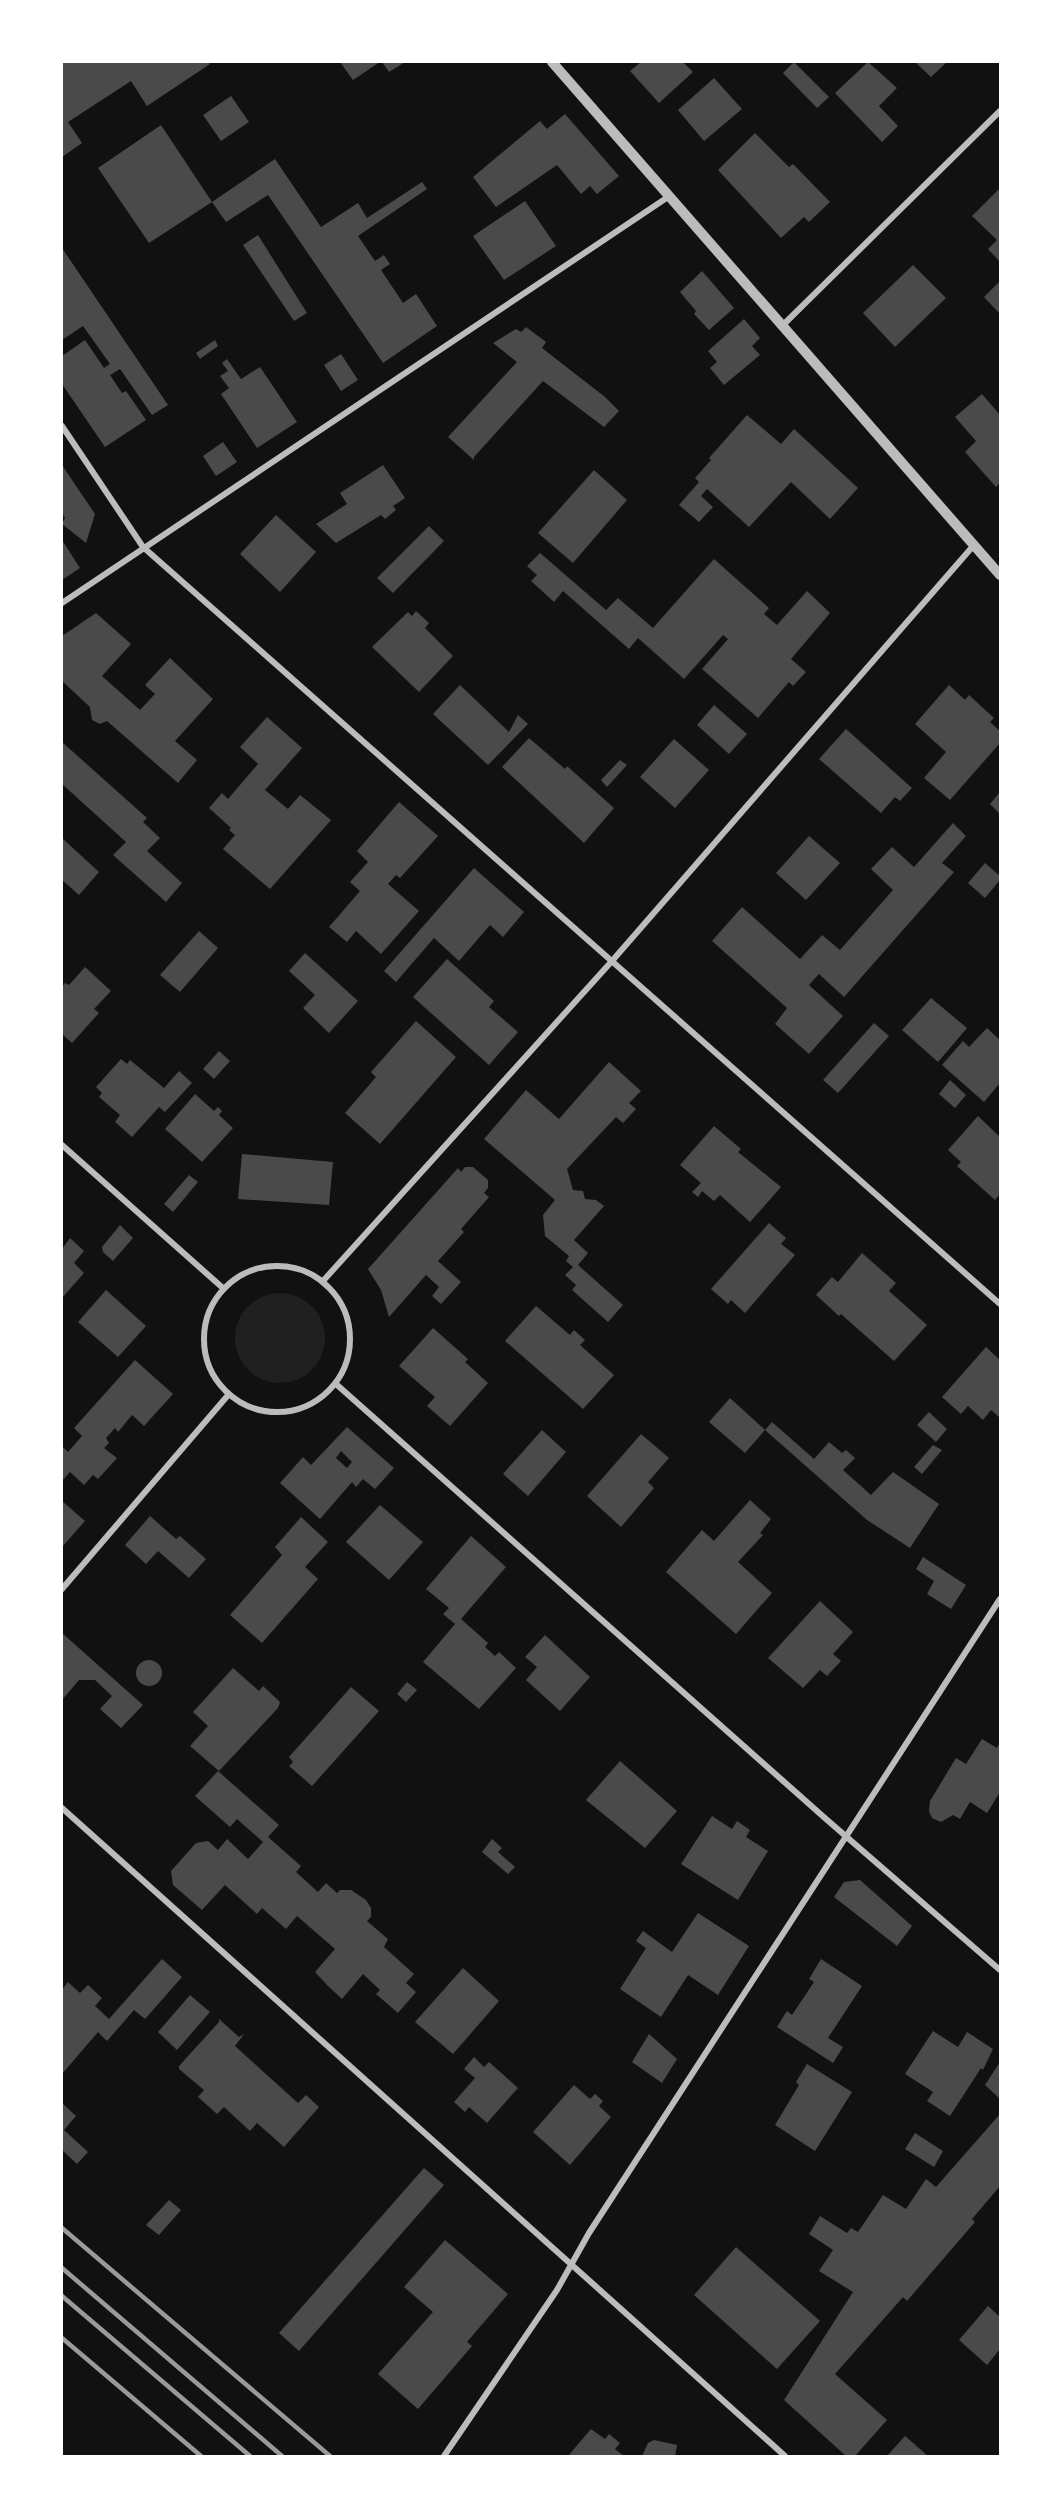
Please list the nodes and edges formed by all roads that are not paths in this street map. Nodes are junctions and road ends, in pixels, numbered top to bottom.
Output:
1 (552, 62) edge
2 (1000, 111) edge
3 (668, 197) junction
4 (782, 326) junction
5 (62, 426) edge
6 (974, 545) junction
7 (142, 547) junction
8 (1000, 575) edge
9 (62, 603) edge
10 (612, 961) junction
11 (62, 1145) edge
12 (323, 1281) junction
13 (224, 1289) junction
14 (1000, 1304) edge
15 (336, 1384) junction
16 (229, 1394) junction
17 (62, 1589) edge
18 (1000, 1599) edge
19 (62, 1809) edge
20 (846, 1837) junction
21 (1000, 1970) edge
22 (572, 2263) junction
23 (444, 2457) edge
24 (785, 2457) edge

1 - 3 street
2 - 4 street
3 - 4 street
3 - 7 street
4 - 6 street
5 - 7 street
6 - 8 street
6 - 10 street
7 - 9 street
7 - 10 street
10 - 12 street
10 - 14 street
11 - 13 street
12 - 13 street
12 - 15 street
13 - 16 street
15 - 16 street
15 - 20 street
16 - 17 street
18 - 20 street
19 - 22 street
20 - 21 street
20 - 22 street
22 - 23 street
22 - 24 street

